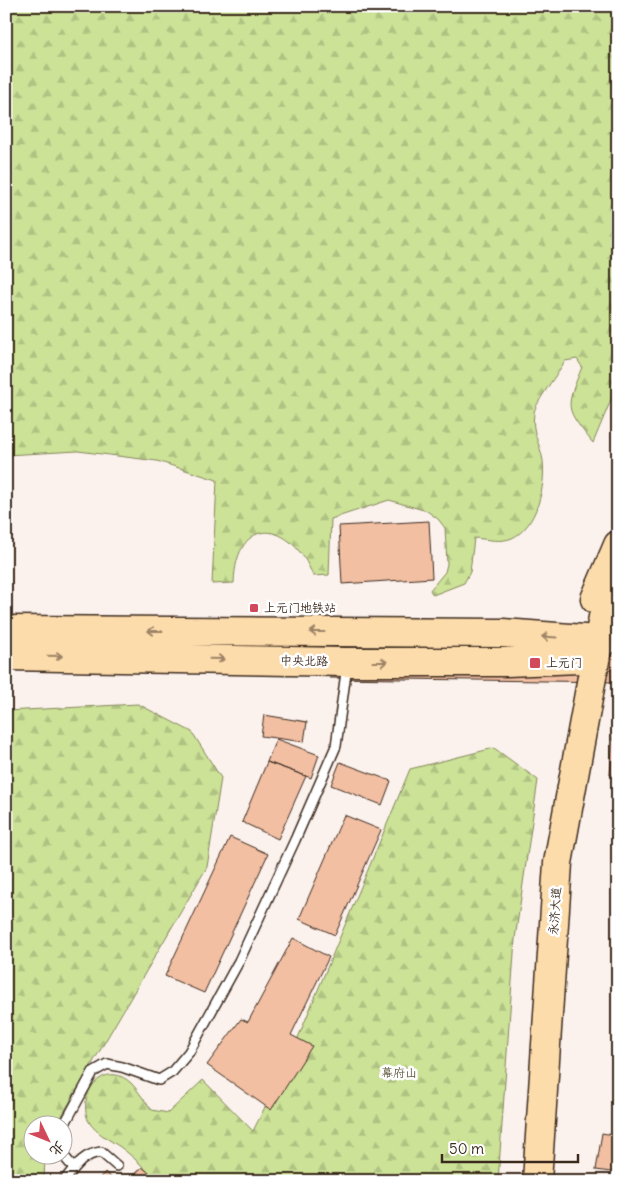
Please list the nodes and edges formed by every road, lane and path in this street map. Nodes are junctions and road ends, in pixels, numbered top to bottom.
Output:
1 (618, 545) edge
2 (618, 582) edge
3 (6, 630) edge
4 (594, 647) edge
5 (6, 656) edge
6 (347, 662) junction
7 (70, 1114) edge
8 (71, 1164) edge
9 (117, 1166) dead end
10 (74, 1168) junction
11 (64, 1181) edge
12 (537, 1181) edge

1 - 4 main road
2 - 4 main road
4 -> 3 main road
6 -> 4 main road, 中央北路
4 - 12 main road, 永济大道
5 -> 6 main road, 中央北路
6 - 7 lane
8 - 10 lane
9 - 10 lane
10 - 11 lane

